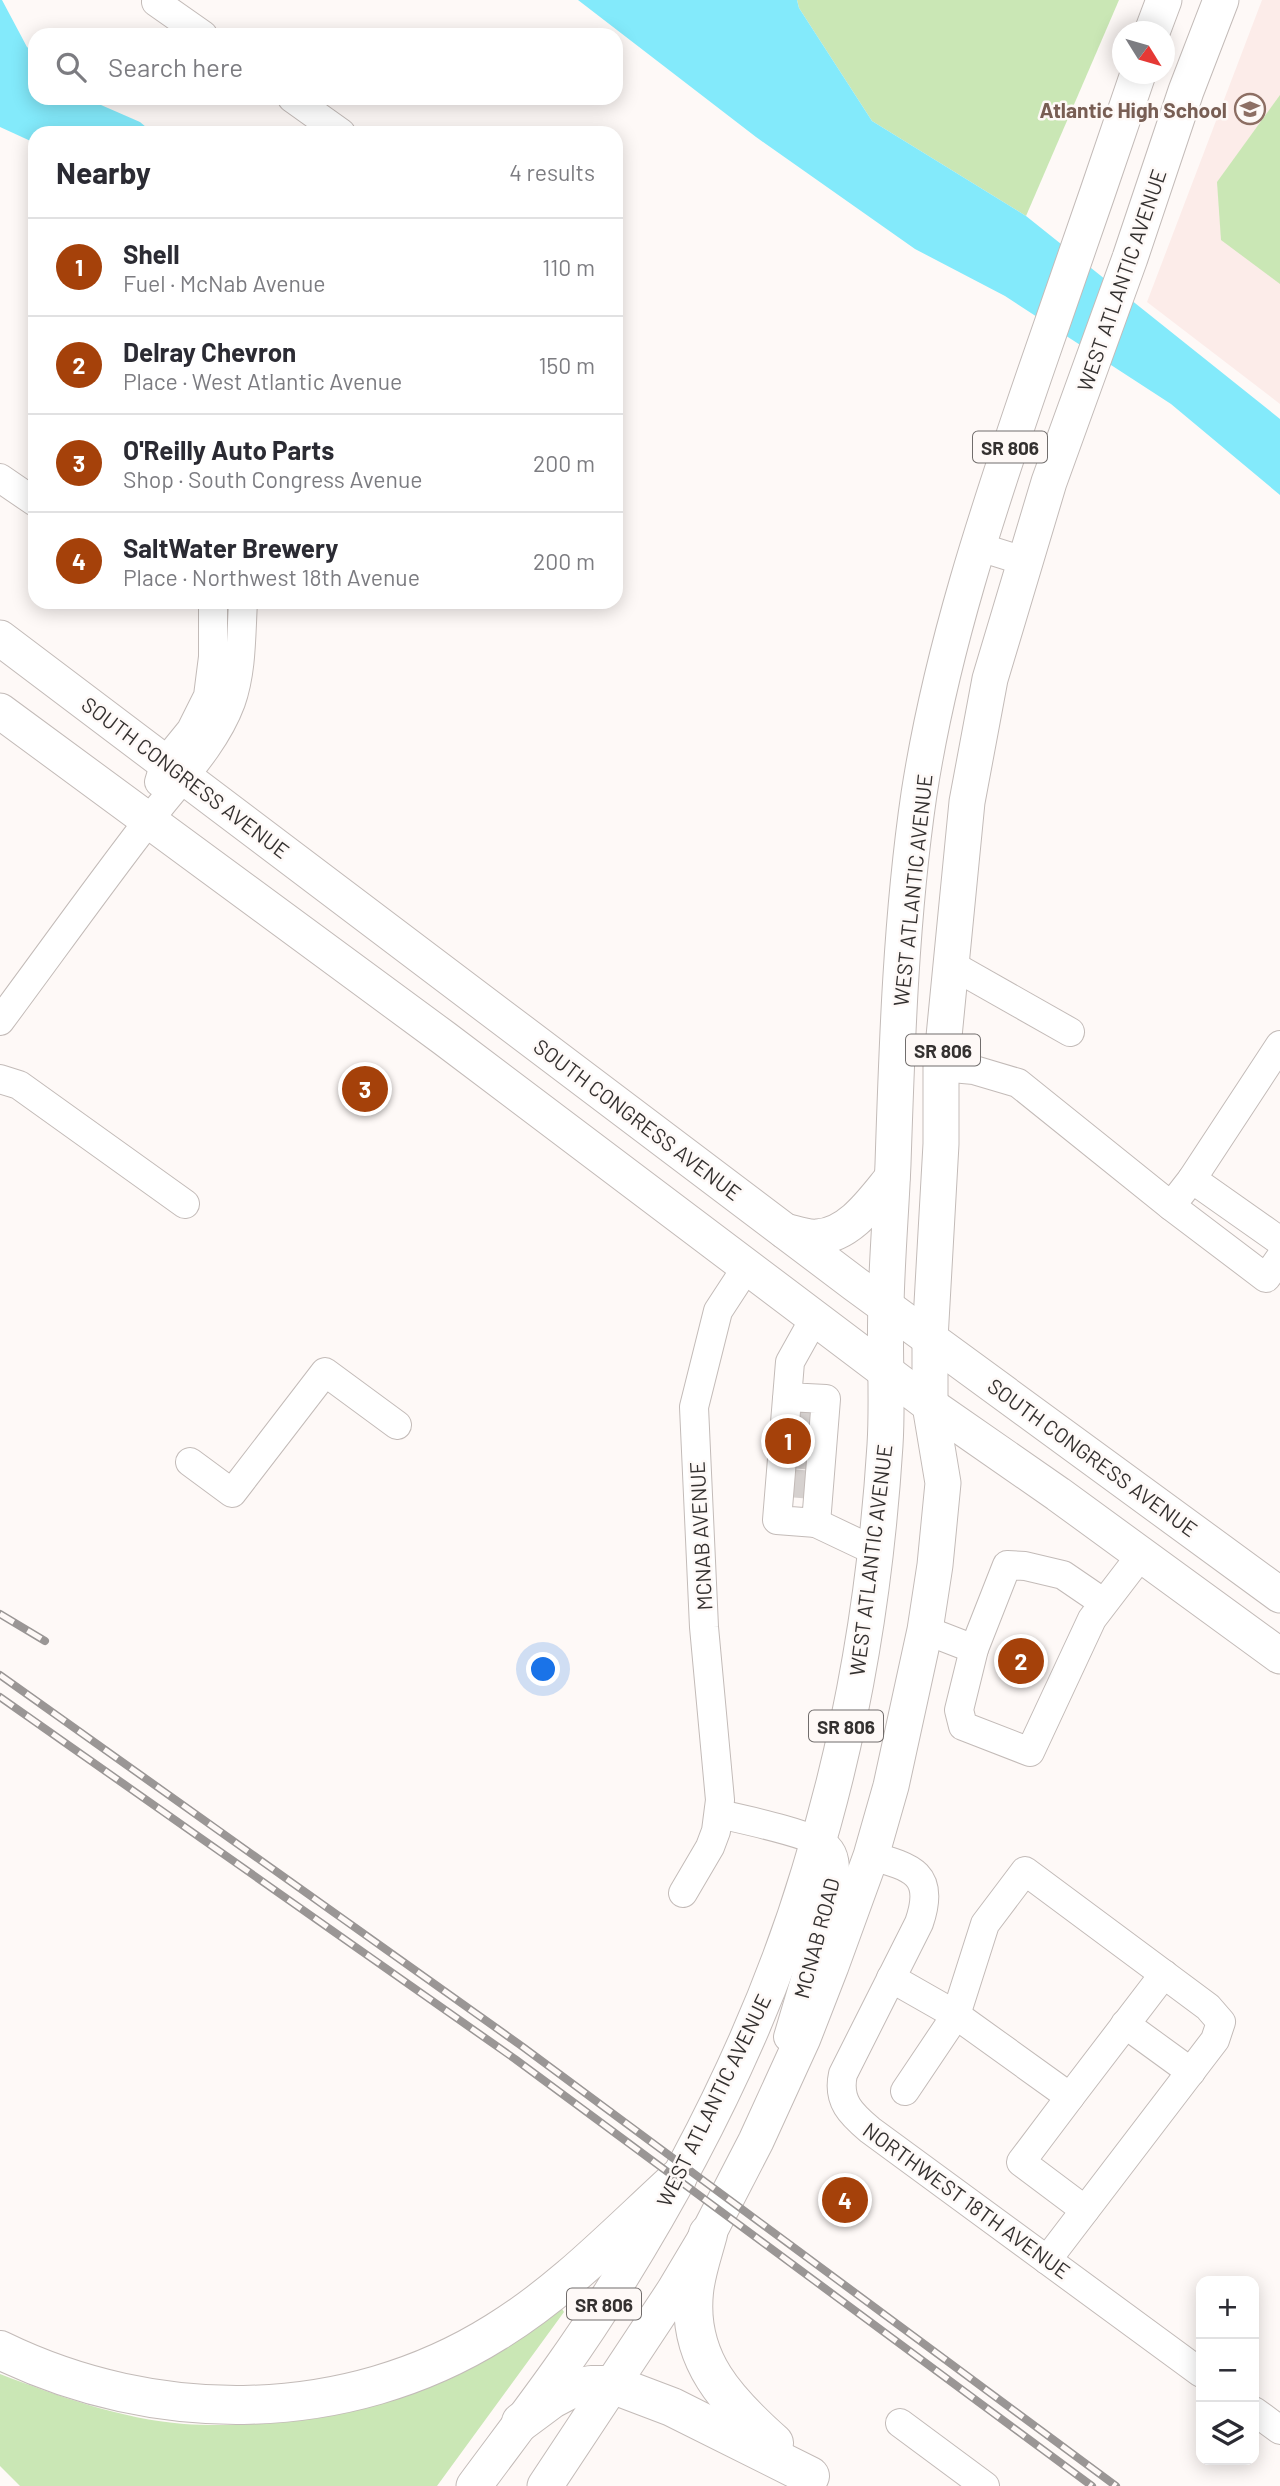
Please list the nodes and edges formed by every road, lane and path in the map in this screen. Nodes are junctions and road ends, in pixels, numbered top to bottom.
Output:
1 (1164, 0) edge
2 (1222, 0) edge
3 (156, 2) dead end
4 (1156, 21) edge
5 (193, 28) edge
6 (1135, 84) edge
7 (302, 105) edge
8 (331, 126) edge
9 (0, 478) edge
10 (28, 497) edge
11 (976, 546) junction
12 (1024, 561) junction
13 (213, 609) edge
14 (243, 609) edge
15 (0, 638) edge
16 (0, 711) edge
17 (175, 769) junction
18 (148, 821) junction
19 (950, 964) junction
20 (0, 1021) edge
21 (1070, 1032) dead end
22 (525, 1033) junction
23 (444, 1038) junction
24 (1280, 1045) edge
25 (941, 1067) junction
26 (0, 1079) edge
27 (892, 1178) junction
28 (1192, 1179) junction
29 (186, 1204) dead end
30 (1171, 1206) junction
31 (785, 1231) junction
32 (1280, 1241) edge
33 (1280, 1258) edge
34 (746, 1268) junction
35 (886, 1306) junction
36 (814, 1319) junction
37 (930, 1339) junction
38 (886, 1372) junction
39 (930, 1405) junction
40 (801, 1419) junction
41 (397, 1425) dead end
42 (803, 1455) junction
43 (190, 1462) dead end
44 (800, 1484) junction
45 (816, 1523) junction
46 (875, 1550) junction
47 (1141, 1555) junction
48 (1280, 1595) edge
49 (1104, 1603) junction
50 (925, 1630) junction
51 (974, 1649) junction
52 (1280, 1656) edge
53 (719, 1814) junction
54 (818, 1842) junction
55 (871, 1856) junction
56 (683, 1893) dead end
57 (1164, 1974) junction
58 (891, 1978) junction
59 (956, 2015) junction
60 (1125, 2024) junction
61 (1191, 2072) junction
62 (905, 2091) dead end
63 (1070, 2097) junction
64 (757, 2141) junction
65 (677, 2179) junction
66 (1085, 2210) junction
67 (708, 2234) junction
68 (1047, 2260) junction
69 (0, 2350) edge
70 (1196, 2368) edge
71 (614, 2385) junction
72 (1259, 2415) edge
73 (521, 2422) junction
74 (900, 2423) dead end
75 (1280, 2430) edge
76 (817, 2481) edge
77 (474, 2486) edge
78 (545, 2486) edge
79 (985, 2486) edge

1 - 4 main road
2 - 12 main road, WEST ATLANTIC AVENUE / SR 806
3 - 5 street
6 - 11 main road, WEST ATLANTIC AVENUE / SR 806
7 - 8 street
9 - 10 street
11 - 12 street
11 - 27 main road, WEST ATLANTIC AVENUE / SR 806
12 - 19 main road, WEST ATLANTIC AVENUE / SR 806
13 - 17 street
14 - 17 street
15 - 17 main road, SOUTH CONGRESS AVENUE
16 - 18 main road
17 - 18 street
17 - 22 main road, SOUTH CONGRESS AVENUE
18 - 20 street
18 - 23 main road
19 - 21 street
19 - 25 main road, WEST ATLANTIC AVENUE / SR 806
22 - 23 main road
22 - 31 main road, SOUTH CONGRESS AVENUE
23 - 34 main road
24 - 28 street
25 - 30 street
25 - 37 main road, WEST ATLANTIC AVENUE / SR 806
26 - 29 street
27 - 31 main road
27 - 35 main road, WEST ATLANTIC AVENUE / SR 806
28 - 30 street
28 - 32 street
30 - 33 street
31 - 35 main road, SOUTH CONGRESS AVENUE
34 - 36 main road
34 - 53 street, MCNAB AVENUE
35 - 37 main road, SOUTH CONGRESS AVENUE
35 - 38 main road, WEST ATLANTIC AVENUE / SR 806
36 - 38 main road
36 - 40 street
37 - 39 main road, WEST ATLANTIC AVENUE / SR 806
37 - 48 main road, SOUTH CONGRESS AVENUE
38 - 39 main road
38 - 46 main road, WEST ATLANTIC AVENUE / SR 806
39 - 47 main road
39 - 50 main road, WEST ATLANTIC AVENUE / SR 806
40 - 42 street
40 - 42 street
41 - 43 street
42 - 44 street
42 - 44 street
44 - 45 street
44 - 45 street
45 - 46 street
46 - 54 main road, WEST ATLANTIC AVENUE / SR 806
47 - 49 street
47 - 52 main road
49 - 51 street
49 - 51 street
50 - 51 street
50 - 55 main road, WEST ATLANTIC AVENUE / SR 806
53 - 54 street
53 - 56 street
54 - 64 street, MCNAB ROAD
54 - 65 main road, WEST ATLANTIC AVENUE / SR 806
55 - 58 street, NORTHWEST 18TH AVENUE
55 - 64 main road, WEST ATLANTIC AVENUE / SR 806
57 - 59 street
57 - 60 street
57 - 61 street
58 - 59 street
58 - 68 street, NORTHWEST 18TH AVENUE
59 - 62 street
59 - 63 street
60 - 61 street
60 - 63 street
61 - 66 street
63 - 66 street
64 - 67 main road, WEST ATLANTIC AVENUE / SR 806
65 - 69 highway
65 - 73 main road, WEST ATLANTIC AVENUE / SR 806
66 - 68 street
67 - 71 main road, WEST ATLANTIC AVENUE / SR 806
67 - 76 highway
68 - 70 street, NORTHWEST 18TH AVENUE
71 - 73 highway
71 - 76 highway
71 - 78 main road, WEST ATLANTIC AVENUE / SR 806
72 - 75 street
73 - 77 main road, WEST ATLANTIC AVENUE / SR 806
74 - 79 street

